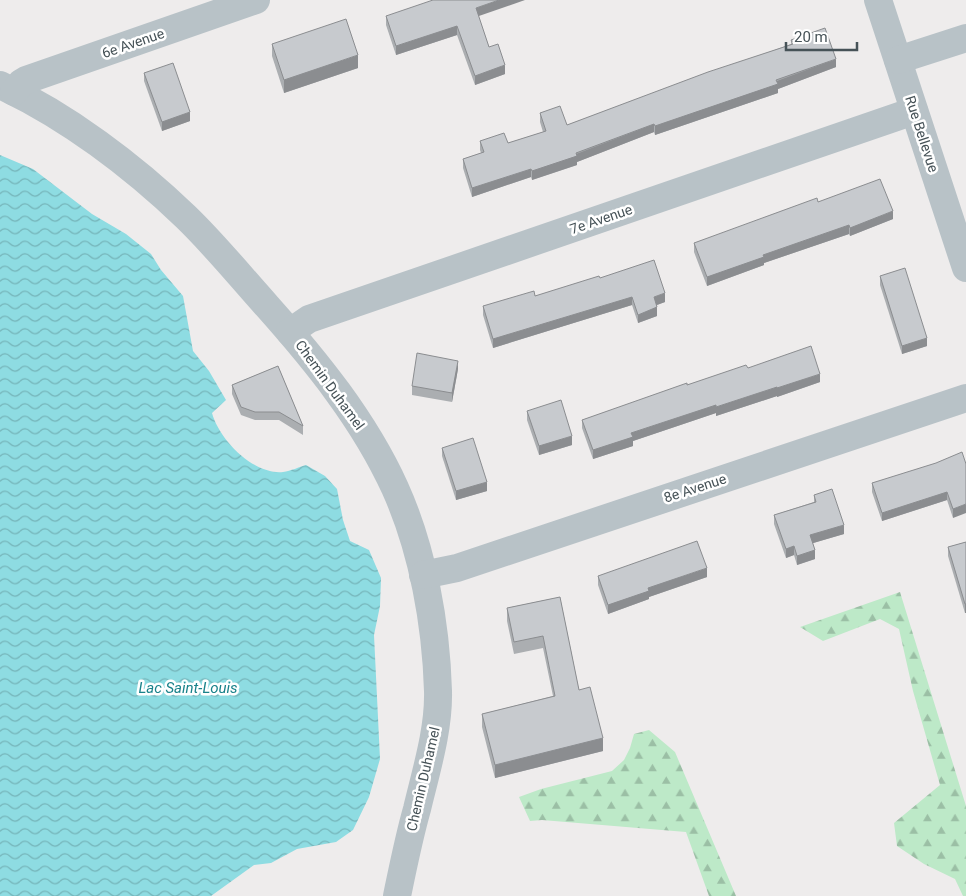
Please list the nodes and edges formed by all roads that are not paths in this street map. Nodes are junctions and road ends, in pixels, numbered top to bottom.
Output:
1 (256, 0) edge
2 (878, 0) edge
3 (966, 38) edge
4 (898, 60) junction
5 (7, 89) edge
6 (914, 111) junction
7 (966, 268) edge
8 (290, 332) junction
9 (966, 398) edge
10 (423, 575) junction
11 (397, 896) edge

1 - 5 street, 6e Avenue
2 - 4 street, Rue Bellevue
3 - 4 street
4 - 6 street, Rue Bellevue
5 - 8 street, Chemin Duhamel
6 - 7 street, Rue Bellevue
6 - 8 street, 7e Avenue
8 - 10 street, Chemin Duhamel
9 - 10 street, 8e Avenue
10 - 11 street, Chemin Duhamel

